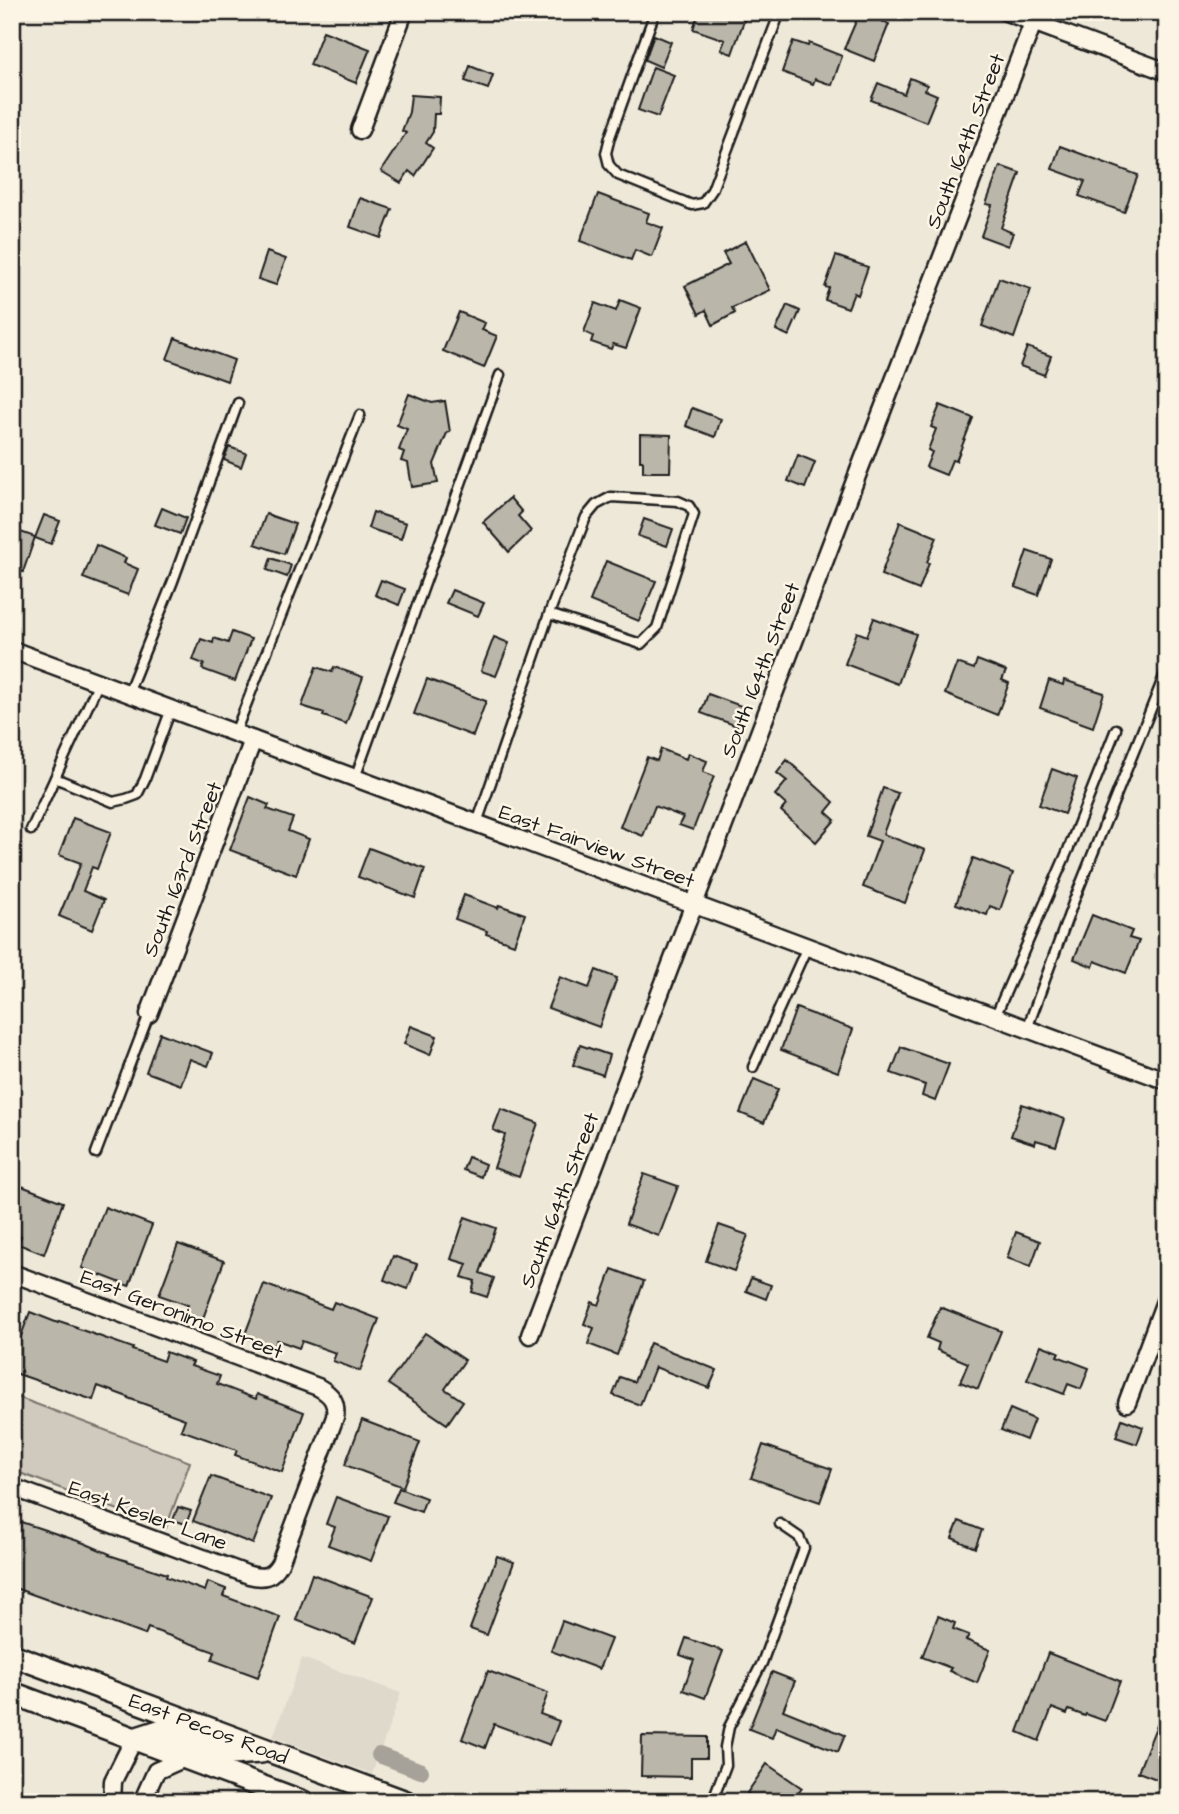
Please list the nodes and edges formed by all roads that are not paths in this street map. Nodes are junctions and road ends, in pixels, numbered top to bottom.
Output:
1 (404, 12) edge
2 (655, 12) edge
3 (780, 12) edge
4 (1006, 12) edge
5 (1033, 23) junction
6 (1167, 72) edge
7 (360, 130) dead end
8 (500, 375) dead end
9 (237, 403) dead end
10 (360, 415) dead end
11 (549, 614) junction
12 (13, 652) edge
13 (1167, 669) edge
14 (99, 682) junction
15 (128, 693) junction
16 (171, 709) junction
17 (1116, 729) dead end
18 (236, 733) junction
19 (253, 740) junction
20 (55, 778) junction
21 (355, 778) junction
22 (477, 823) junction
23 (31, 830) dead end
24 (694, 904) junction
25 (807, 947) junction
26 (149, 1014) joint
27 (995, 1017) junction
28 (1027, 1029) junction
29 (754, 1068) dead end
30 (1167, 1081) edge
31 (96, 1153) dead end
32 (12, 1273) edge
33 (1167, 1296) edge
34 (530, 1335) dead end
35 (1127, 1403) dead end
36 (12, 1487) edge
37 (780, 1524) dead end
38 (269, 1577) joint
39 (12, 1655) edge
40 (12, 1693) edge
41 (134, 1739) junction
42 (270, 1751) junction
43 (185, 1758) junction
44 (351, 1792) edge
45 (112, 1802) edge
46 (142, 1802) edge
47 (303, 1802) edge
48 (406, 1802) edge
49 (712, 1802) edge

1 - 7 street
2 - 3 lane
4 - 5 street
5 - 6 street
5 - 24 street, South 164th Street
8 - 21 lane
9 - 15 lane
10 - 18 lane
11 - 11 lane
11 - 22 lane
12 - 14 street, East Fairview Street
13 - 28 lane
14 - 15 street, East Fairview Street
14 - 20 lane
15 - 16 street, East Fairview Street
16 - 18 street, East Fairview Street
16 - 20 lane
17 - 27 lane
18 - 19 street, East Fairview Street
19 - 21 street, East Fairview Street
19 - 26 street, South 163rd Street
20 - 23 lane
21 - 22 street, East Fairview Street
22 - 24 street, East Fairview Street
24 - 25 street, East Fairview Street
24 - 34 street, South 164th Street
25 - 27 street, East Fairview Street
25 - 29 lane
26 - 31 lane
27 - 28 street, East Fairview Street
28 - 30 street, East Fairview Street
32 - 38 street, East Geronimo Street
33 - 35 street
36 - 38 street, East Kesler Lane
37 - 49 lane
39 - 42 main road, East Pecos Road
40 - 41 main road, East Pecos Road
41 - 42 main road
41 - 43 main road, East Pecos Road
41 - 45 street
42 - 44 main road, East Pecos Road
43 - 46 street
43 - 47 main road, East Pecos Road
44 - 48 main road, East Pecos Road

